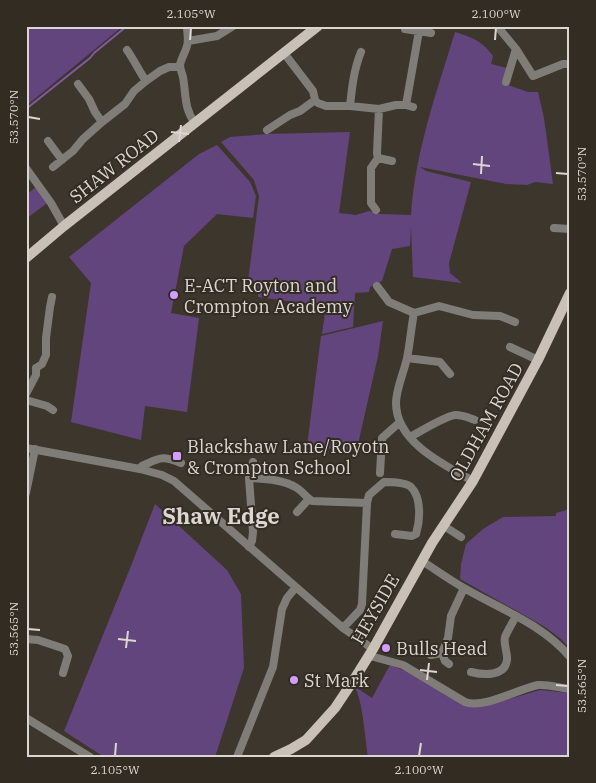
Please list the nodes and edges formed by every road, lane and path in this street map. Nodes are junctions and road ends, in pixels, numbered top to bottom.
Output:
1 (186, 26) edge
2 (233, 26) edge
3 (318, 26) edge
4 (497, 26) edge
5 (405, 29) dead end
6 (419, 31) junction
7 (431, 33) dead end
8 (188, 41) junction
9 (516, 49) junction
10 (127, 50) dead end
11 (361, 52) dead end
12 (284, 53) junction
13 (570, 64) edge
14 (180, 67) junction
15 (146, 81) junction
16 (506, 82) dead end
17 (78, 84) dead end
18 (315, 100) junction
19 (350, 106) junction
20 (379, 109) junction
21 (102, 122) junction
22 (195, 123) junction
23 (267, 130) dead end
24 (48, 141) dead end
25 (378, 158) junction
26 (62, 160) junction
27 (392, 161) dead end
28 (53, 167) dead end
29 (26, 168) edge
30 (376, 210) dead end
31 (64, 226) junction
32 (554, 228) dead end
33 (570, 229) edge
34 (26, 258) edge
35 (377, 286) dead end
36 (570, 293) edge
37 (52, 296) dead end
38 (414, 313) junction
39 (515, 322) dead end
40 (510, 347) dead end
41 (407, 358) junction
42 (538, 360) junction
43 (27, 366) edge
44 (36, 368) junction
45 (450, 374) dead end
46 (26, 394) edge
47 (26, 400) edge
48 (53, 410) dead end
49 (475, 420) dead end
50 (400, 422) junction
51 (410, 438) junction
52 (26, 448) edge
53 (36, 449) junction
54 (254, 462) dead end
55 (181, 463) dead end
56 (140, 469) junction
57 (380, 473) dead end
58 (249, 478) junction
59 (473, 480) junction
60 (26, 493) edge
61 (368, 499) junction
62 (311, 500) junction
63 (297, 512) dead end
64 (444, 526) junction
65 (395, 534) dead end
66 (461, 537) dead end
67 (249, 547) junction
68 (422, 561) junction
69 (296, 588) junction
70 (464, 588) junction
71 (516, 616) junction
72 (343, 628) junction
73 (26, 639) edge
74 (371, 651) junction
75 (442, 653) junction
76 (430, 655) dead end
77 (570, 657) edge
78 (449, 664) dead end
79 (471, 672) dead end
80 (62, 673) dead end
81 (570, 689) edge
82 (26, 718) edge
83 (277, 756) edge
84 (90, 757) edge
85 (237, 757) edge

1 - 8 street
2 - 8 street
3 - 12 main road, SHAW ROAD
4 - 9 street
5 - 6 street
6 - 7 street
6 - 20 street
8 - 14 street
9 - 13 street
9 - 16 street
10 - 15 street
11 - 19 street
12 - 18 street
12 - 22 main road, SHAW ROAD
14 - 15 street
14 - 22 street
15 - 21 street
17 - 21 street
18 - 19 street
18 - 23 street
19 - 20 street
20 - 25 street
21 - 26 street
22 - 31 main road, SHAW ROAD
24 - 26 street
25 - 27 street
25 - 30 street
26 - 28 street
29 - 31 street
31 - 34 main road, SHAW ROAD
32 - 33 street
35 - 38 street
36 - 42 main road, OLDHAM ROAD
37 - 44 street
38 - 39 street
38 - 41 street
40 - 42 street
41 - 45 street
41 - 50 street
42 - 59 main road, OLDHAM ROAD
43 - 44 street
44 - 46 street
47 - 48 street
49 - 51 street
50 - 51 street
50 - 57 street
51 - 59 street
52 - 53 street
53 - 56 street
53 - 60 street
54 - 58 street
55 - 56 street
56 - 67 street
58 - 62 street
58 - 67 street
59 - 64 main road, OLDHAM ROAD
61 - 62 street
61 - 65 street
61 - 72 street
62 - 63 street
64 - 66 street
64 - 68 main road, OLDHAM ROAD
67 - 69 street
68 - 70 street
68 - 74 main road, HEYSIDE
69 - 72 street
69 - 85 street
70 - 71 street
70 - 75 street
71 - 77 street
71 - 79 street
72 - 74 street
73 - 80 street
74 - 81 street
74 - 83 main road, HEYSIDE
75 - 76 street
75 - 78 street
82 - 84 street

